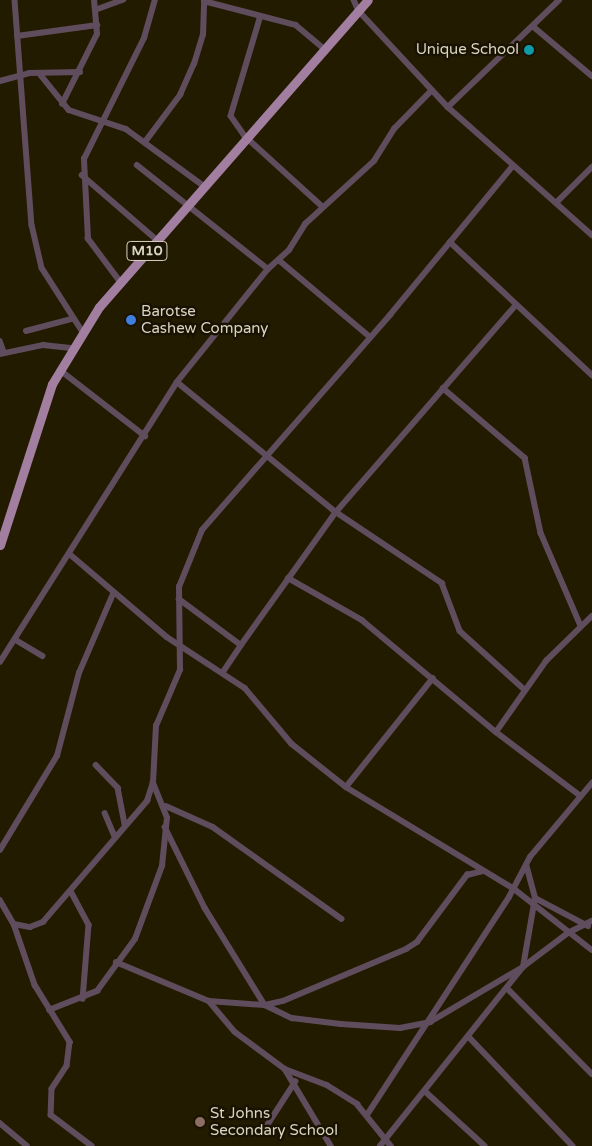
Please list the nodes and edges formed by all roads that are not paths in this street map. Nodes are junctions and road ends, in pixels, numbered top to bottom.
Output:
1 (15, 0) edge
2 (94, 0) edge
3 (123, 0) edge
4 (154, 0) edge
5 (204, 0) edge
6 (354, 0) edge
7 (368, 0) edge
8 (560, 0) edge
9 (95, 10) junction
10 (359, 11) junction
11 (260, 19) junction
12 (97, 25) junction
13 (534, 27) junction
14 (17, 36) junction
15 (325, 49) junction
16 (80, 72) junction
17 (21, 74) junction
18 (40, 74) junction
19 (592, 76) edge
20 (0, 81) edge
21 (432, 90) junction
22 (62, 104) junction
23 (448, 106) junction
24 (101, 122) junction
25 (245, 136) junction
26 (145, 142) junction
27 (137, 164) dead end
28 (512, 167) junction
29 (592, 167) edge
30 (82, 176) junction
31 (204, 186) junction
32 (190, 203) junction
33 (556, 204) junction
34 (322, 206) junction
35 (592, 235) edge
36 (157, 240) junction
37 (450, 242) junction
38 (279, 260) junction
39 (268, 269) junction
40 (120, 282) junction
41 (515, 306) junction
42 (71, 319) junction
43 (26, 331) dead end
44 (83, 332) junction
45 (370, 337) junction
46 (0, 341) edge
47 (73, 348) junction
48 (2, 353) edge
49 (59, 369) junction
50 (592, 375) edge
51 (177, 382) junction
52 (443, 388) junction
53 (145, 436) junction
54 (264, 454) junction
55 (336, 512) junction
56 (0, 545) edge
57 (71, 555) junction
58 (288, 578) junction
59 (113, 594) junction
60 (179, 598) junction
61 (592, 616) edge
62 (581, 626) junction
63 (16, 640) junction
64 (180, 645) junction
65 (241, 645) junction
66 (43, 656) dead end
67 (0, 662) edge
68 (223, 672) junction
69 (433, 678) junction
70 (525, 690) junction
71 (496, 732) junction
72 (96, 765) dead end
73 (153, 783) junction
74 (592, 783) edge
75 (346, 787) junction
76 (581, 796) junction
77 (166, 806) junction
78 (105, 813) dead end
79 (125, 824) junction
80 (165, 827) junction
81 (115, 836) junction
82 (0, 850) edge
83 (526, 865) junction
84 (482, 871) junction
85 (513, 888) junction
86 (72, 893) junction
87 (535, 898) junction
88 (0, 900) edge
89 (534, 906) junction
90 (342, 919) dead end
91 (14, 924) junction
92 (590, 924) edge
93 (568, 933) junction
94 (592, 950) edge
95 (116, 962) junction
96 (523, 967) junction
97 (508, 990) junction
98 (83, 999) junction
99 (209, 1001) junction
100 (265, 1005) junction
101 (49, 1010) junction
102 (430, 1022) junction
103 (470, 1038) junction
104 (285, 1069) junction
105 (592, 1074) edge
106 (295, 1082) junction
107 (425, 1091) junction
108 (368, 1115) junction
109 (0, 1123) edge
110 (266, 1127) dead end
111 (383, 1137) junction
112 (27, 1146) edge
113 (92, 1146) edge
114 (331, 1146) edge
115 (380, 1146) edge
116 (392, 1146) edge
117 (485, 1146) edge
118 (573, 1146) edge

1 - 14 street
2 - 9 street
3 - 9 street
4 - 24 street
5 - 11 street
5 - 26 street
6 - 10 street
7 - 10 main road, M10
8 - 13 street
9 - 12 street
10 - 15 main road, M10
10 - 21 street
11 - 15 street
11 - 25 street
12 - 14 street
12 - 16 street
13 - 19 street
13 - 23 street
14 - 17 street
15 - 25 main road, M10
16 - 18 street
16 - 22 street
17 - 18 street
17 - 20 street
17 - 42 street
18 - 22 street
21 - 23 street
21 - 34 street
22 - 24 street
23 - 28 street
24 - 26 street
24 - 30 street
25 - 31 main road, M10
25 - 34 street
26 - 31 street
27 - 32 street
28 - 33 street
28 - 37 street
29 - 33 street
30 - 36 street
30 - 40 street
31 - 32 main road, M10
32 - 36 main road, M10
32 - 39 street
33 - 35 street
34 - 38 street
36 - 40 main road, M10
37 - 41 street
37 - 45 street
38 - 39 street
38 - 45 street
39 - 51 street
40 - 44 main road, M10
41 - 50 street
41 - 52 street
42 - 43 street
42 - 44 street
44 - 47 main road, M10
45 - 54 street
46 - 48 street
47 - 48 street
47 - 49 main road, M10
49 - 53 street
49 - 56 main road, M10
51 - 53 street
51 - 54 street
52 - 55 street
52 - 62 street
53 - 57 street
54 - 55 street
54 - 60 street
55 - 58 street
55 - 70 street
57 - 59 street
57 - 63 street
58 - 65 street
58 - 69 street
59 - 64 street
59 - 82 street
60 - 64 street
60 - 65 street
61 - 62 street
62 - 70 street
63 - 66 street
63 - 67 street
64 - 68 street
64 - 73 street
65 - 68 street
68 - 75 street
69 - 71 street
69 - 75 street
70 - 71 street
71 - 76 street
72 - 79 street
73 - 77 street
73 - 79 street
74 - 76 street
75 - 84 street
76 - 83 street
77 - 80 street
77 - 90 street
78 - 81 street
79 - 81 street
80 - 95 street
80 - 100 street
81 - 86 street
83 - 85 street
83 - 87 street
84 - 85 street
84 - 100 street
85 - 89 street
85 - 102 street
86 - 91 street
86 - 98 street
87 - 89 street
87 - 92 street
88 - 91 street
89 - 93 street
89 - 96 street
91 - 101 street
92 - 93 street
93 - 94 street
93 - 96 street
95 - 98 street
95 - 99 street
96 - 97 street
96 - 102 street
97 - 103 street
97 - 105 street
98 - 101 street
99 - 100 street
99 - 104 street
100 - 102 street
101 - 113 street
102 - 108 street
103 - 107 street
103 - 118 street
104 - 106 street
104 - 108 street
106 - 110 street
106 - 114 street
107 - 111 street
107 - 117 street
108 - 111 street
109 - 112 street
111 - 115 street
111 - 116 street

